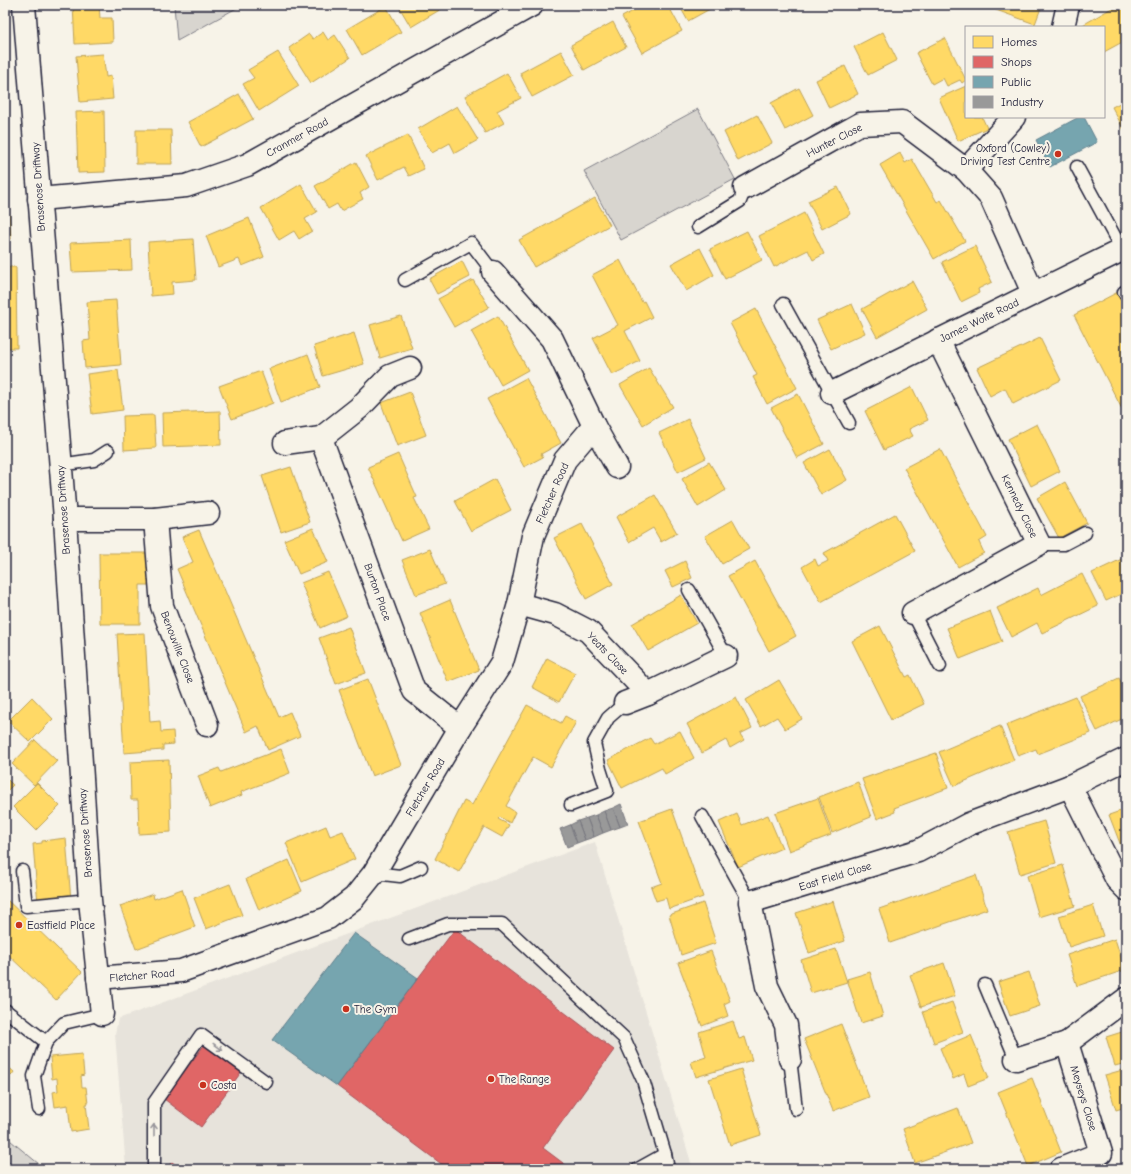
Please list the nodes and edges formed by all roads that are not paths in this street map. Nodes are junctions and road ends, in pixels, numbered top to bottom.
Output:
1 (24, 5) edge
2 (532, 5) edge
3 (1068, 5) edge
4 (1063, 26) edge
5 (1013, 118) edge
6 (1077, 167) dead end
7 (966, 170) junction
8 (745, 188) joint
9 (39, 199) junction
10 (698, 226) dead end
11 (1124, 249) edge
12 (493, 272) joint
13 (405, 280) dead end
14 (1034, 292) junction
15 (783, 304) dead end
16 (938, 340) junction
17 (410, 368) dead end
18 (832, 393) junction
19 (849, 423) dead end
20 (594, 426) junction
21 (321, 438) junction
22 (285, 443) dead end
23 (108, 452) dead end
24 (60, 465) junction
25 (617, 467) dead end
26 (208, 513) dead end
27 (155, 518) junction
28 (65, 519) junction
29 (1085, 533) dead end
30 (1039, 544) junction
31 (689, 590) dead end
32 (519, 604) junction
33 (913, 613) joint
34 (726, 656) joint
35 (940, 666) dead end
36 (648, 694) junction
37 (625, 703) joint
38 (208, 725) dead end
39 (460, 728) junction
40 (1126, 759) edge
41 (1070, 786) junction
42 (571, 805) dead end
43 (702, 816) dead end
44 (421, 867) dead end
45 (22, 871) dead end
46 (374, 873) junction
47 (1126, 889) edge
48 (90, 900) junction
49 (750, 902) junction
50 (409, 939) dead end
51 (98, 978) junction
52 (985, 985) dead end
53 (1126, 999) edge
54 (5, 1010) edge
55 (102, 1014) joint
56 (46, 1042) junction
57 (1067, 1043) junction
58 (790, 1059) joint
59 (1016, 1059) joint
60 (266, 1082) dead end
61 (40, 1109) dead end
62 (796, 1109) dead end
63 (665, 1154) junction
64 (1104, 1161) edge
65 (154, 1169) edge
66 (638, 1169) edge
67 (668, 1169) edge
68 (1061, 1169) edge

1 - 9 street, Brasenose Driftway
2 - 9 street, Cranmer Road
3 - 4 street
5 - 7 street
6 - 11 lane
7 - 8 street, Hunter Close
7 - 14 street, Hunter Close
8 - 10 lane
9 - 24 street, Brasenose Driftway
11 - 14 street, James Wolfe Road
12 - 13 lane
12 - 20 street
14 - 16 street, James Wolfe Road
15 - 18 lane
16 - 18 street, James Wolfe Road
16 - 30 street, Kennedy Close
17 - 21 street
18 - 19 lane
20 - 25 street
20 - 32 street, Fletcher Road
21 - 22 street
21 - 39 street, Burton Place
23 - 24 lane
24 - 28 street, Brasenose Driftway
26 - 27 street
27 - 28 street
27 - 38 street, Benouville Close
28 - 48 street, Brasenose Driftway
29 - 30 lane
30 - 33 street, Kennedy Close
31 - 34 lane
32 - 36 street, Yeats Close
32 - 39 street, Fletcher Road
33 - 35 lane
34 - 36 street
36 - 37 street
37 - 42 lane
39 - 46 street, Fletcher Road
40 - 41 street, East Field Close
41 - 47 street
41 - 49 street, East Field Close
43 - 49 lane
44 - 46 lane
45 - 48 lane
46 - 51 street, Fletcher Road
48 - 51 street, Brasenose Driftway
49 - 58 street
50 - 63 lane
51 - 55 street, Brasenose Driftway
52 - 59 lane
53 - 57 street
54 - 56 lane
55 - 56 lane
56 - 61 lane
57 - 59 street
57 - 64 street, Meyseys Close
58 - 62 lane
65 -> 60 lane
63 - 66 lane
63 - 67 lane
64 - 68 street, Meyseys Close

